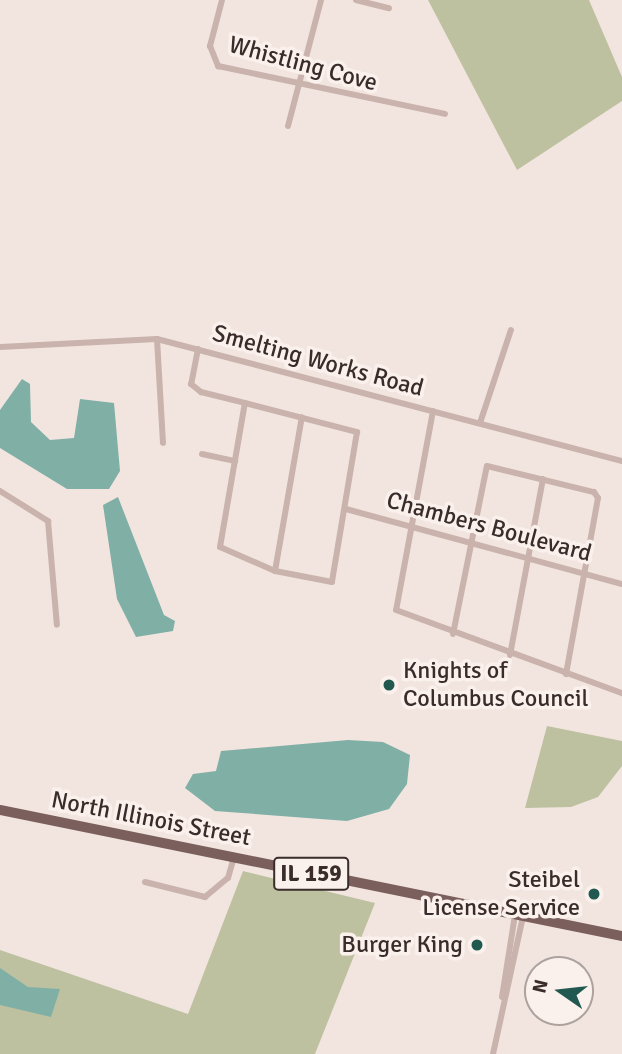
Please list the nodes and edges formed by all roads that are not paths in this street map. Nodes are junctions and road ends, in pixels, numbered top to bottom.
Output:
1 (222, 0) edge
2 (320, 0) edge
3 (356, 0) edge
4 (388, 8) dead end
5 (298, 86) junction
6 (445, 114) dead end
7 (288, 126) dead end
8 (511, 330) dead end
9 (157, 339) junction
10 (0, 347) edge
11 (198, 349) junction
12 (245, 403) junction
13 (433, 411) junction
14 (302, 417) junction
15 (481, 423) junction
16 (163, 443) dead end
17 (202, 454) dead end
18 (235, 461) junction
19 (622, 461) edge
20 (543, 479) junction
21 (0, 491) edge
22 (346, 509) junction
23 (411, 526) junction
24 (470, 541) junction
25 (528, 557) junction
26 (275, 571) junction
27 (586, 572) junction
28 (622, 584) edge
29 (57, 625) dead end
30 (453, 634) junction
31 (510, 655) junction
32 (566, 674) junction
33 (622, 693) edge
34 (0, 810) edge
35 (234, 858) junction
36 (145, 882) dead end
37 (519, 916) junction
38 (622, 936) edge
39 (493, 1054) edge

1 - 5 street, Whistling Cove
2 - 5 street
3 - 4 street
5 - 6 street, Whistling Cove
5 - 7 street
8 - 15 street
9 - 10 street, Smelting Works Road
9 - 11 street, Smelting Works Road
9 - 16 street
11 - 12 street
11 - 13 street, Smelting Works Road
12 - 14 street
12 - 18 street
13 - 15 street, Smelting Works Road
13 - 23 street
14 - 22 street
14 - 26 street
15 - 19 street, Smelting Works Road
17 - 18 street
18 - 26 street
20 - 24 street
20 - 25 street
20 - 27 street
21 - 29 street
22 - 23 street, Chambers Boulevard
22 - 26 street
23 - 24 street, Chambers Boulevard
23 - 30 street
24 - 25 street, Chambers Boulevard
24 - 30 street
25 - 27 street, Chambers Boulevard
25 - 31 street
27 - 28 street, Chambers Boulevard
27 - 32 street
30 - 31 street
31 - 32 street
32 - 33 street
34 - 35 main road, North Illinois Street / IL 159
35 - 36 street
35 - 37 main road, North Illinois Street / IL 159
37 - 38 main road, North Illinois Street / IL 159
37 - 39 street

